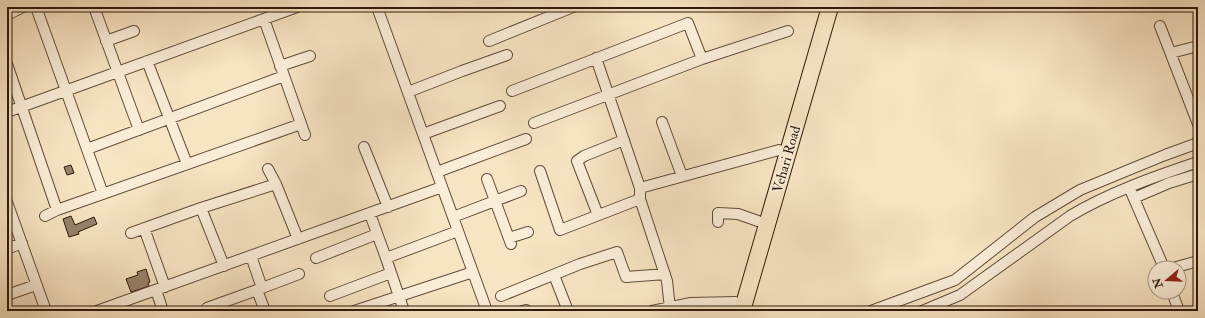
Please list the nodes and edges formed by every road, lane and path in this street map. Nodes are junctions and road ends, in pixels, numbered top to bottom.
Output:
1 (24, 7) edge
2 (36, 7) edge
3 (94, 7) edge
4 (297, 7) edge
5 (377, 7) edge
6 (573, 7) edge
7 (819, 7) edge
8 (830, 7) edge
9 (7, 15) edge
10 (264, 19) junction
11 (1160, 26) dead end
12 (788, 30) dead end
13 (134, 31) dead end
14 (106, 40) junction
15 (489, 41) dead end
16 (1198, 46) edge
17 (1171, 53) junction
18 (507, 55) dead end
19 (310, 56) dead end
20 (596, 58) junction
21 (702, 59) junction
22 (147, 61) junction
23 (7, 64) edge
24 (280, 66) junction
25 (118, 72) junction
26 (284, 76) junction
27 (67, 90) junction
28 (512, 91) dead end
29 (408, 92) junction
30 (610, 95) junction
31 (500, 106) dead end
32 (22, 107) junction
33 (7, 112) edge
34 (169, 119) junction
35 (662, 122) dead end
36 (534, 123) dead end
37 (301, 124) junction
38 (1198, 124) edge
39 (139, 130) junction
40 (423, 134) junction
41 (304, 135) dead end
42 (526, 139) dead end
43 (624, 140) junction
44 (1198, 143) edge
45 (364, 147) dead end
46 (87, 149) junction
47 (779, 150) junction
48 (1198, 162) edge
49 (186, 164) junction
50 (268, 169) dead end
51 (540, 171) dead end
52 (437, 172) junction
53 (1198, 174) edge
54 (682, 176) junction
55 (487, 179) dead end
56 (276, 184) junction
57 (442, 187) junction
58 (640, 188) junction
59 (1130, 188) junction
60 (521, 191) dead end
61 (103, 194) junction
62 (1134, 198) junction
63 (640, 199) junction
64 (496, 201) junction
65 (7, 202) edge
66 (388, 207) junction
67 (201, 208) junction
68 (58, 210) junction
69 (370, 214) junction
70 (598, 215) junction
71 (45, 216) dead end
72 (453, 218) junction
73 (758, 221) junction
74 (718, 222) dead end
75 (144, 228) junction
76 (458, 231) junction
77 (528, 232) dead end
78 (131, 233) dead end
79 (377, 234) junction
80 (298, 239) junction
81 (22, 243) junction
82 (7, 249) edge
83 (251, 256) junction
84 (316, 258) dead end
85 (386, 258) junction
86 (1161, 260) edge
87 (1198, 261) edge
88 (1187, 264) edge
89 (224, 266) junction
90 (473, 272) junction
91 (391, 273) junction
92 (299, 274) dead end
93 (665, 274) junction
94 (554, 275) junction
95 (36, 285) junction
96 (161, 288) junction
97 (260, 289) junction
98 (7, 295) edge
99 (330, 296) dead end
100 (501, 296) dead end
101 (399, 297) junction
102 (1175, 300) edge
103 (207, 308) dead end
104 (670, 308) junction
105 (737, 308) edge
106 (46, 311) edge
107 (97, 311) edge
108 (163, 311) edge
109 (265, 311) edge
110 (354, 311) edge
111 (404, 311) edge
112 (487, 311) edge
113 (568, 311) edge
114 (652, 311) edge
115 (871, 311) edge
116 (922, 311) edge
117 (1179, 311) edge

1 - 9 street
2 - 27 street
3 - 14 street
4 - 10 street
5 - 29 street
6 - 15 street
7 - 47 main road, Vehari Road
8 - 105 main road, Vehari Road
10 - 22 street
10 - 24 street
11 - 17 street
12 - 21 street
13 - 14 street
14 - 25 street
16 - 17 street
17 - 38 street
18 - 29 street
19 - 24 street
20 - 21 street
20 - 28 street
20 - 30 street
21 - 30 street
22 - 25 street
22 - 34 street
23 - 32 street
24 - 26 street
25 - 27 street
25 - 39 street
26 - 34 street
26 - 37 street
27 - 32 street
27 - 46 street
29 - 40 street
30 - 36 street
30 - 43 street
31 - 40 street
32 - 33 street
32 - 68 street
34 - 39 street
34 - 49 street
35 - 54 street
37 - 41 street
37 - 49 street
39 - 46 street
40 - 52 street
42 - 52 street
43 - 58 street
43 - 70 street
44 - 115 street
45 - 66 street
46 - 61 street
47 - 54 street
47 - 73 main road, Vehari Road
48 - 59 street
49 - 61 street
50 - 56 street
51 - 70 street
52 - 57 street
53 - 62 street
54 - 58 street
55 - 64 street
56 - 67 street
56 - 80 street
57 - 66 street
57 - 72 street
58 - 63 street
59 - 62 street
59 - 116 street
60 - 64 street
61 - 68 street
62 - 86 street
63 - 70 street
63 - 93 street
64 - 72 street
64 - 77 street
65 - 81 street
66 - 69 street
67 - 75 street
67 - 89 street
68 - 71 street
69 - 79 street
69 - 80 street
72 - 76 street
73 - 74 street
73 - 105 main road, Vehari Road
75 - 78 street
75 - 96 street
76 - 85 street
76 - 90 street
79 - 84 street
79 - 85 street
80 - 83 street
81 - 82 street
81 - 95 street
83 - 89 street
83 - 97 street
85 - 91 street
87 - 88 street
89 - 96 street
90 - 101 street
90 - 112 street
91 - 99 street
91 - 101 street
92 - 97 street
93 - 94 street
93 - 104 street
94 - 100 street
94 - 113 street
95 - 98 street
95 - 106 street
96 - 107 street
96 - 108 street
97 - 103 street
97 - 109 street
101 - 110 street
101 - 111 street
102 - 117 street
104 - 105 street
104 - 114 street

